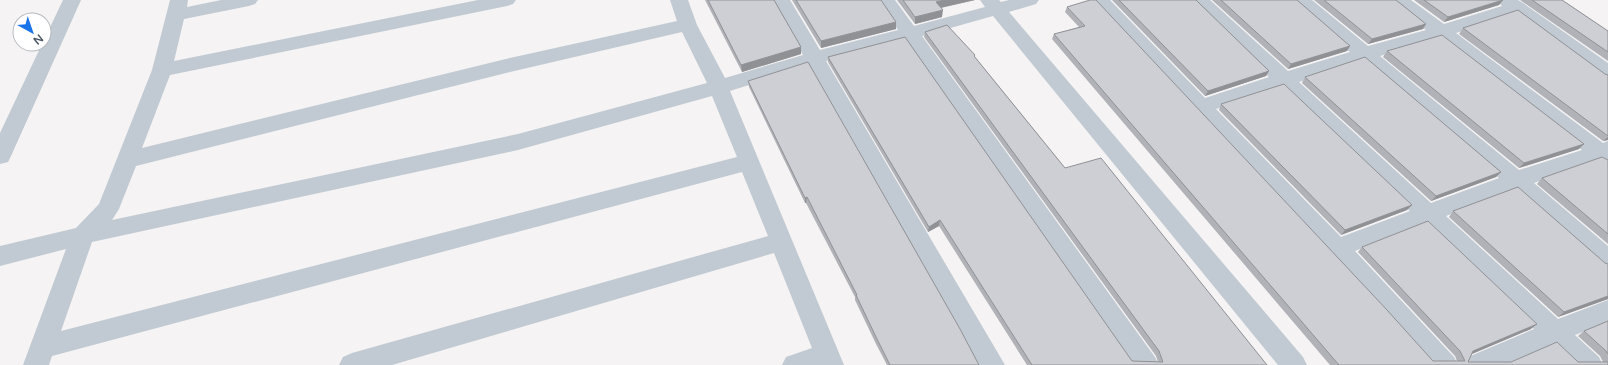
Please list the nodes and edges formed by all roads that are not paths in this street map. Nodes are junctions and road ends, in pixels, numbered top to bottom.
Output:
1 (72, 0) edge
2 (249, 0) edge
3 (507, 0) edge
4 (679, 0) edge
5 (780, 0) edge
6 (886, 0) edge
7 (1030, 0) edge
8 (1100, 0) edge
9 (1199, 0) edge
10 (1302, 0) edge
11 (1399, 0) edge
12 (1512, 4) edge
13 (993, 5) edge
14 (177, 7) edge
15 (688, 24) junction
16 (1440, 32) junction
17 (911, 33) junction
18 (1364, 54) junction
19 (814, 58) junction
20 (162, 70) junction
21 (1608, 73) edge
22 (1283, 80) junction
23 (719, 87) junction
24 (1202, 106) junction
25 (1605, 153) edge
26 (0, 156) edge
27 (127, 160) junction
28 (750, 162) junction
29 (1516, 180) junction
30 (1429, 214) junction
31 (83, 235) junction
32 (781, 242) junction
33 (1337, 248) junction
34 (0, 256) edge
35 (1608, 260) edge
36 (1608, 311) edge
37 (1553, 332) junction
38 (39, 356) edge
39 (829, 360) edge
40 (352, 365) edge
41 (795, 365) edge
42 (992, 365) edge
43 (1146, 365) edge
44 (1294, 365) edge
45 (1445, 365) edge
46 (1478, 365) edge
47 (1590, 365) edge

1 - 26 street
2 - 14 street
3 - 20 street
4 - 15 street
5 - 19 street
6 - 17 street
7 - 13 street
8 - 24 street
9 - 22 street
10 - 18 street
11 - 16 street
12 - 16 street
12 - 21 street
13 - 17 street
13 - 44 street
14 - 20 street
15 - 23 street
15 - 27 street
16 - 18 street
16 - 25 street
17 - 19 street
17 - 43 street
18 - 22 street
18 - 29 street
19 - 23 street
19 - 42 street
20 - 27 street
22 - 24 street
22 - 30 street
23 - 28 street
23 - 31 street
24 - 33 street
25 - 29 street
27 - 31 street
28 - 32 street
28 - 38 street
29 - 30 street
29 - 35 street
30 - 33 street
30 - 37 street
31 - 34 street
31 - 38 street
32 - 39 street
32 - 40 street
33 - 45 street
36 - 37 street
37 - 46 street
37 - 47 street
39 - 41 street

